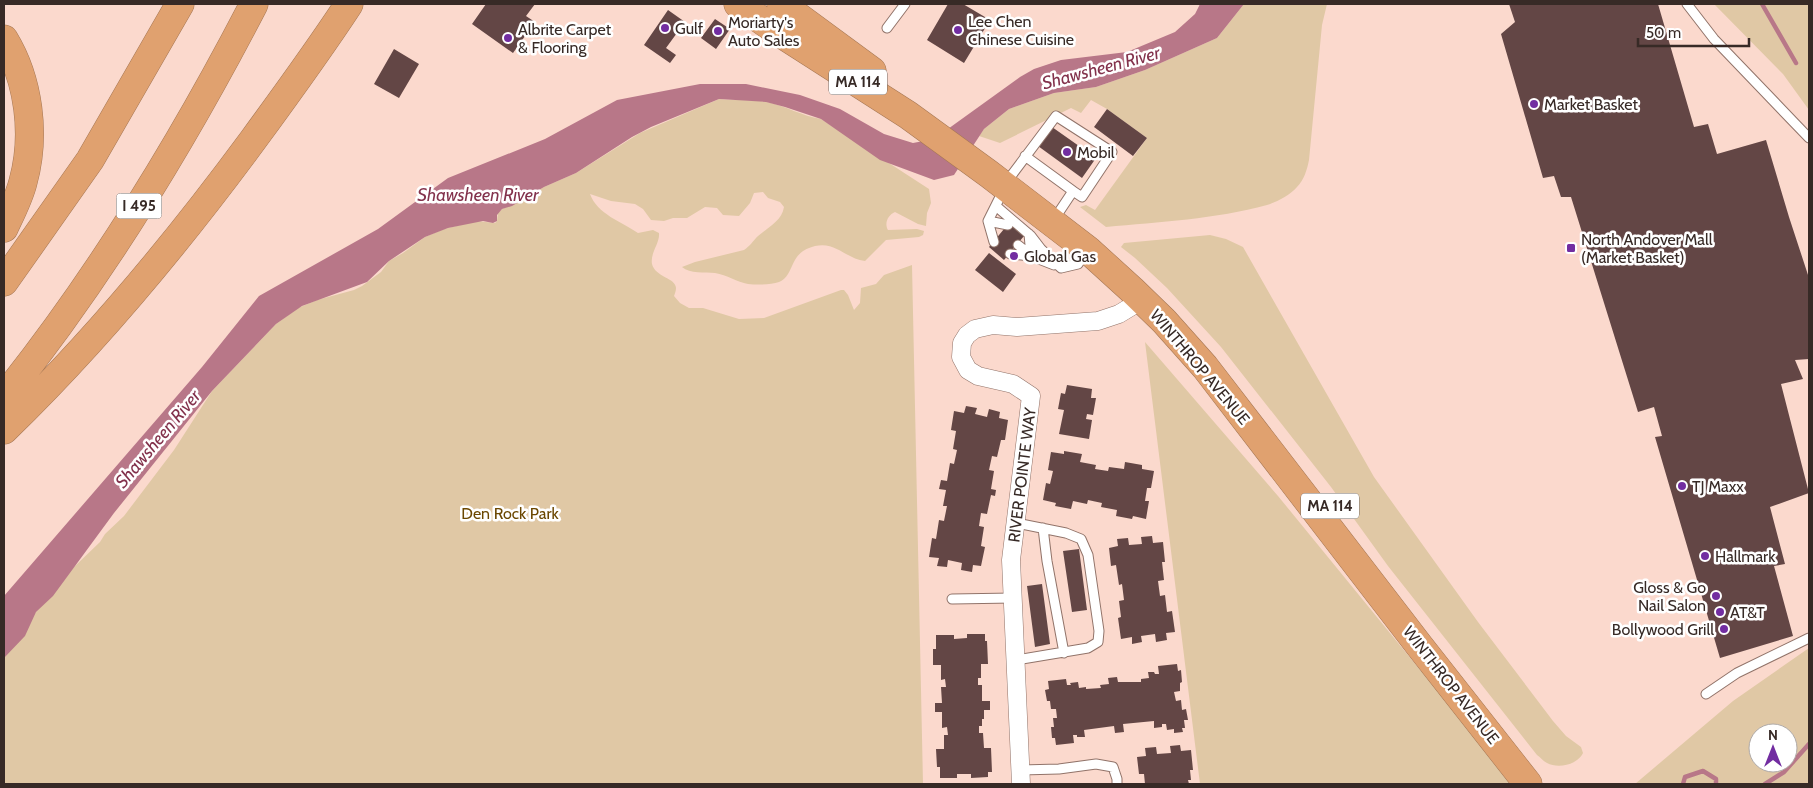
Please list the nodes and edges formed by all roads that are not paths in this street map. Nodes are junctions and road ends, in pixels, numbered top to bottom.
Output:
1 (180, 4) edge
2 (254, 4) edge
3 (349, 4) edge
4 (738, 4) edge
5 (905, 4) edge
6 (1687, 4) edge
7 (783, 5) edge
8 (887, 28) dead end
9 (4, 39) edge
10 (938, 129) junction
11 (1809, 138) edge
12 (1009, 181) junction
13 (988, 221) junction
14 (1008, 224) dead end
15 (1040, 226) junction
16 (4, 228) edge
17 (1002, 232) dead end
18 (994, 242) dead end
19 (1092, 246) junction
20 (1010, 254) dead end
21 (1031, 256) junction
22 (1061, 268) junction
23 (4, 282) edge
24 (1148, 295) junction
25 (4, 397) edge
26 (4, 430) edge
27 (1016, 523) junction
28 (1043, 528) junction
29 (1013, 598) junction
30 (952, 599) dead end
31 (1809, 638) edge
32 (1064, 653) junction
33 (1016, 660) junction
34 (1706, 694) dead end
35 (1021, 777) edge
36 (1117, 784) edge
37 (1528, 784) edge
38 (1548, 784) edge

1 - 23 highway
2 - 25 highway, I 495
3 - 26 highway
4 - 10 highway, WINTHROP AVENUE / MA 114
5 - 8 lane
6 - 11 lane
7 - 10 highway, WINTHROP AVENUE / MA 114
9 - 16 highway
10 - 12 highway, WINTHROP AVENUE / MA 114
12 - 13 lane
12 - 15 highway, WINTHROP AVENUE / MA 114
12 - 15 lane
12 - 15 lane
13 - 14 lane
13 - 17 lane
13 - 18 lane
15 - 19 highway, WINTHROP AVENUE / MA 114
15 - 21 lane
15 - 22 lane
19 - 22 lane
19 - 24 highway, WINTHROP AVENUE / MA 114
20 - 21 lane
21 - 22 lane
24 - 27 street, RIVER POINTE WAY
24 - 37 highway, WINTHROP AVENUE / MA 114
24 - 38 highway, WINTHROP AVENUE / MA 114
27 - 28 lane
27 - 29 street, RIVER POINTE WAY
28 - 32 lane
28 - 32 lane
29 - 30 lane
29 - 33 street, RIVER POINTE WAY
31 - 34 lane
32 - 33 lane
33 - 35 street, RIVER POINTE WAY
35 - 36 lane

